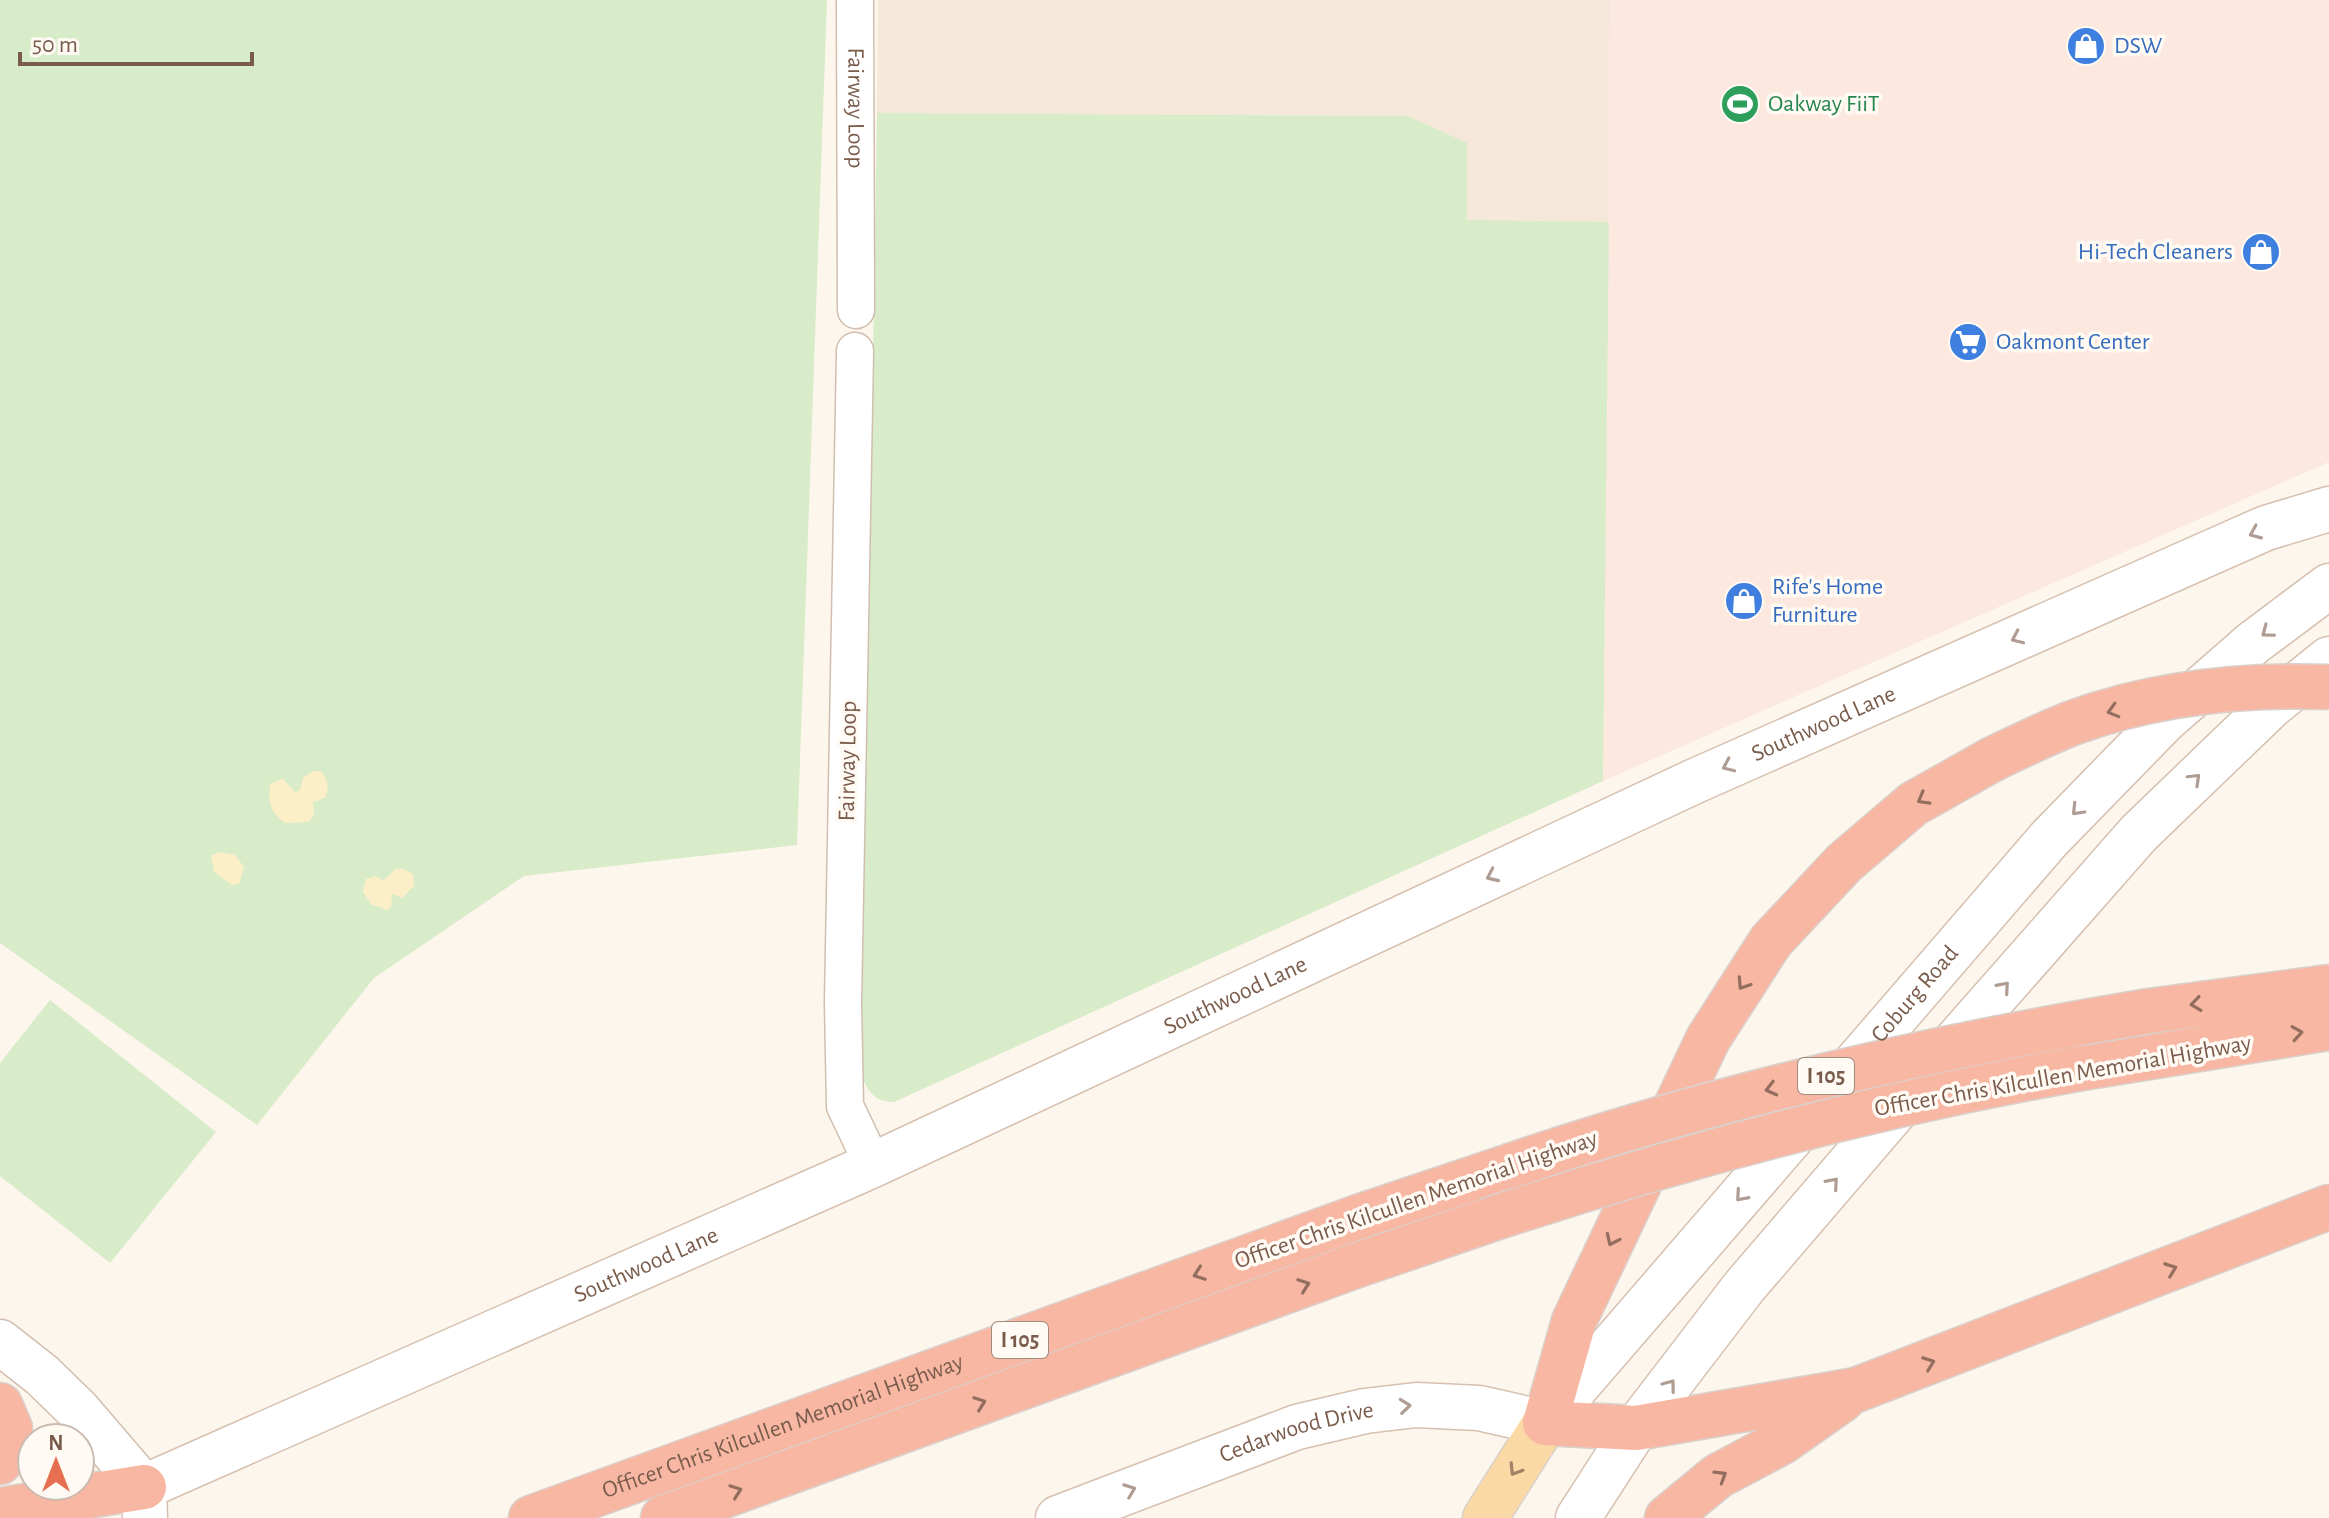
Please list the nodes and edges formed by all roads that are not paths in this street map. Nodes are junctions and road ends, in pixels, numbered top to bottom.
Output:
1 (855, 0) edge
2 (856, 310) dead end
3 (855, 351) dead end
4 (2329, 509) edge
5 (2329, 586) edge
6 (2329, 659) edge
7 (2329, 687) edge
8 (2329, 987) edge
9 (2329, 1028) edge
10 (873, 1165) junction
11 (2329, 1207) edge
12 (0, 1342) edge
13 (0, 1405) edge
14 (1545, 1423) junction
15 (1784, 1423) junction
16 (1636, 1428) junction
17 (0, 1462) edge
18 (144, 1502) edge
19 (0, 1510) edge
20 (531, 1518) edge
21 (663, 1518) edge
22 (1058, 1518) edge
23 (1485, 1518) edge
24 (1578, 1518) edge
25 (1667, 1518) edge

1 - 2 street, Fairway Loop
3 - 10 street, Fairway Loop
4 -> 10 main road, Southwood Lane
5 -> 14 main road, Coburg Road
16 -> 6 main road
7 -> 14 highway, bridge
8 -> 20 highway, Officer Chris Kilcullen Memorial Highway / I 105, bridge
21 -> 9 highway, Officer Chris Kilcullen Memorial Highway / I 105, bridge
10 - 18 main road, Southwood Lane
15 -> 11 highway
12 - 18 main road
13 - 17 highway
14 - 16 highway
22 -> 14 main road, Cedarwood Drive
14 -> 23 main road, Coburg Road
15 - 16 highway
25 -> 15 highway
16 - 24 main road
18 - 19 highway

